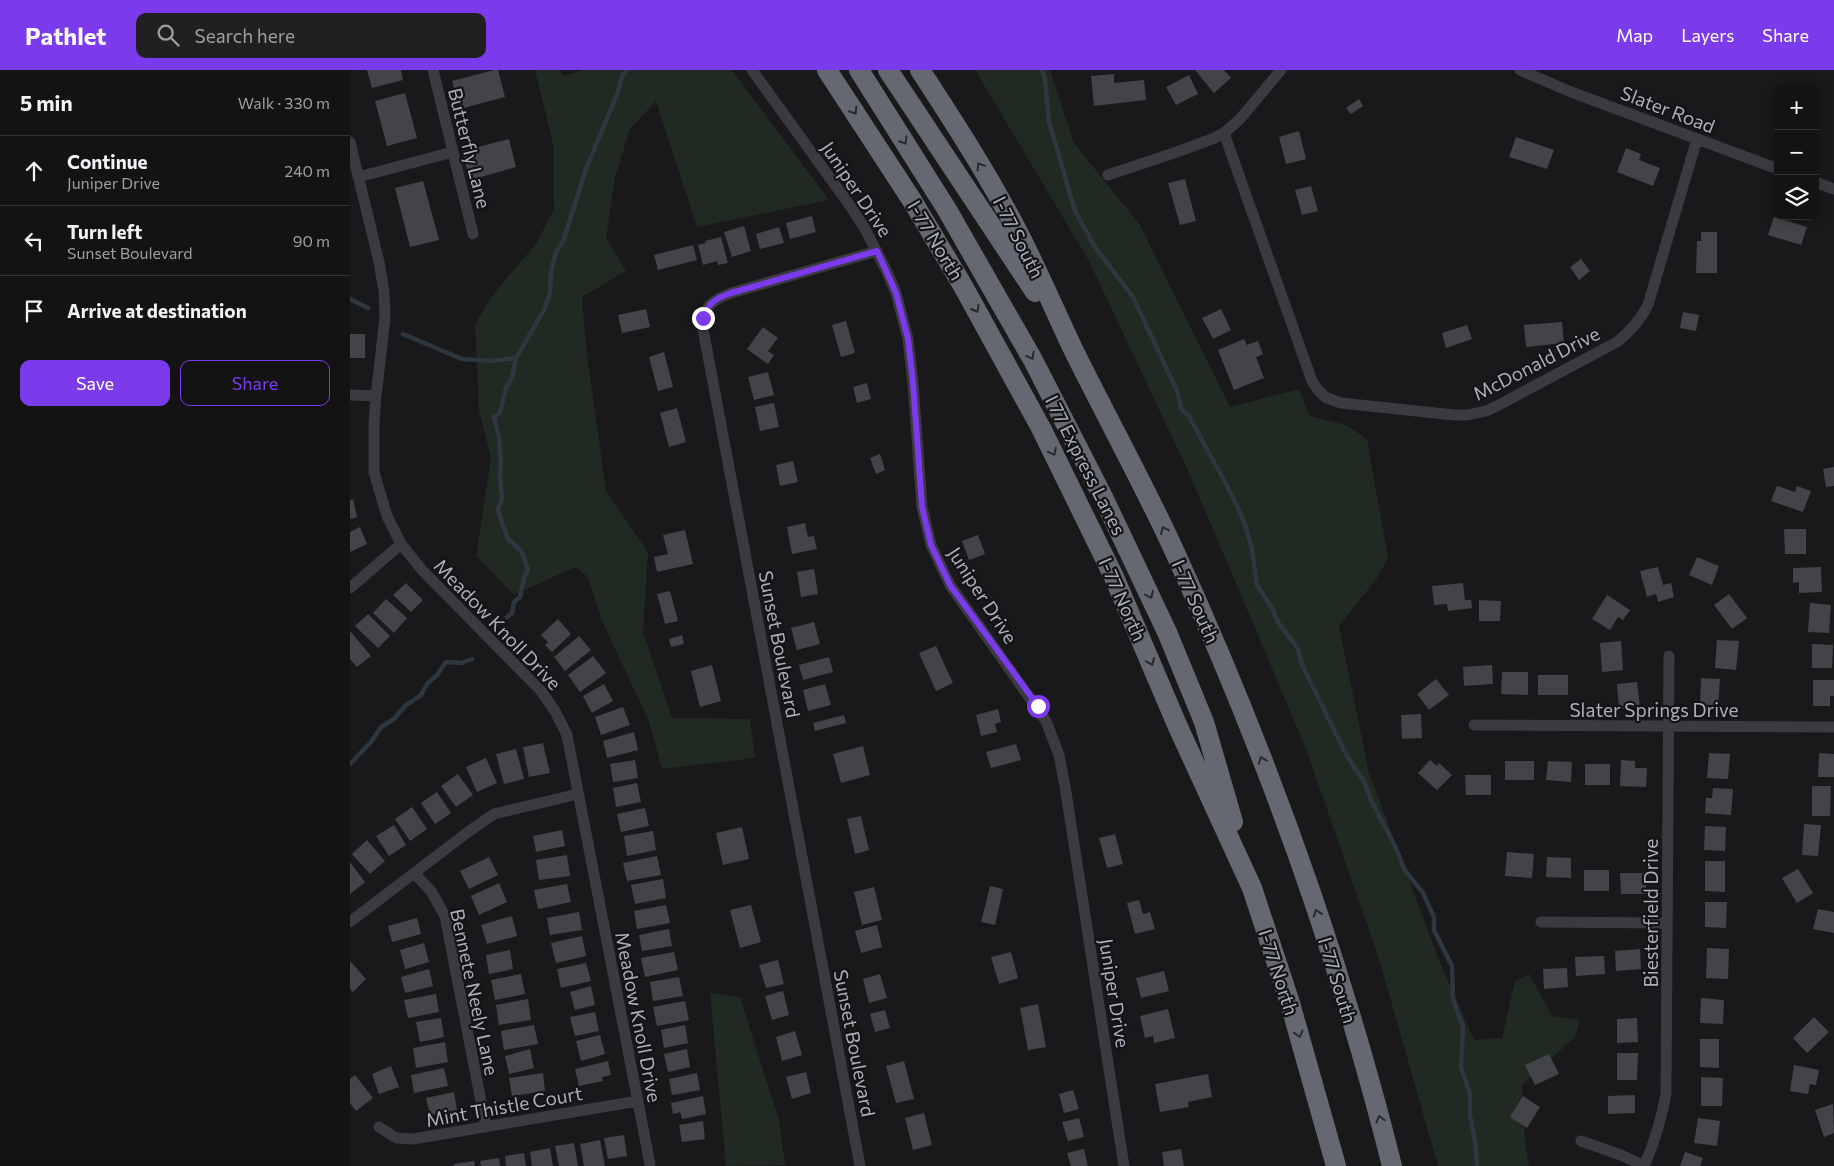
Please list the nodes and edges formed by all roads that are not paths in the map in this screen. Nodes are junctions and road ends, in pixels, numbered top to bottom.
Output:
1 (432, 70) edge
2 (752, 70) edge
3 (827, 70) edge
4 (859, 70) edge
5 (888, 70) edge
6 (920, 70) edge
7 (1281, 70) edge
8 (1520, 70) edge
9 (1224, 133) junction
10 (1697, 139) junction
11 (350, 142) edge
12 (453, 152) junction
13 (1774, 168) edge
14 (1108, 175) dead end
15 (358, 177) junction
16 (1819, 183) edge
17 (1834, 189) edge
18 (472, 234) dead end
19 (877, 251) junction
20 (1074, 350) junction
21 (350, 395) edge
22 (376, 396) junction
23 (401, 544) junction
24 (350, 588) edge
25 (1669, 656) dead end
26 (1474, 724) dead end
27 (1668, 726) junction
28 (1834, 727) edge
29 (578, 794) junction
30 (414, 873) junction
31 (1252, 888) junction
32 (350, 922) edge
33 (1541, 922) dead end
34 (1667, 923) junction
35 (638, 1101) junction
36 (379, 1127) dead end
37 (486, 1127) junction
38 (1581, 1141) dead end
39 (650, 1164) dead end
40 (860, 1166) edge
41 (1124, 1166) edge
42 (1336, 1166) edge
43 (1392, 1166) edge
44 (1644, 1166) edge

1 - 12 street, Butterfly Lane
2 - 19 street, Juniper Drive
3 -> 31 highway, I-77 North
4 -> 31 highway, I 77 Express Lanes
5 - 20 highway
20 -> 6 highway, I-77 South
7 - 9 street
8 - 10 street, Slater Road
9 - 10 street, McDonald Drive
9 - 14 street
10 - 13 street, Slater Road
11 - 15 street, Meadow Knoll Drive
12 - 15 street
12 - 18 street, Butterfly Lane
15 - 22 street, Meadow Knoll Drive
16 - 17 street
19 - 40 street, Sunset Boulevard
19 - 41 street, Juniper Drive
43 -> 20 highway, I-77 South
21 - 22 street
22 - 23 street, Meadow Knoll Drive
23 - 24 street
23 - 29 street, Meadow Knoll Drive
25 - 27 street, Biesterfield Drive
26 - 27 street, Slater Springs Drive
27 - 28 street, Slater Springs Drive
27 - 34 street, Biesterfield Drive
29 - 30 street
29 - 35 street, Meadow Knoll Drive
30 - 32 street
30 - 37 street, Bennete Neely Lane
31 -> 42 highway, I-77 North
33 - 34 street
34 - 44 street, Biesterfield Drive
35 - 37 street, Mint Thistle Court
35 - 39 street, Meadow Knoll Drive
36 - 37 street, Mint Thistle Court
38 - 44 street

